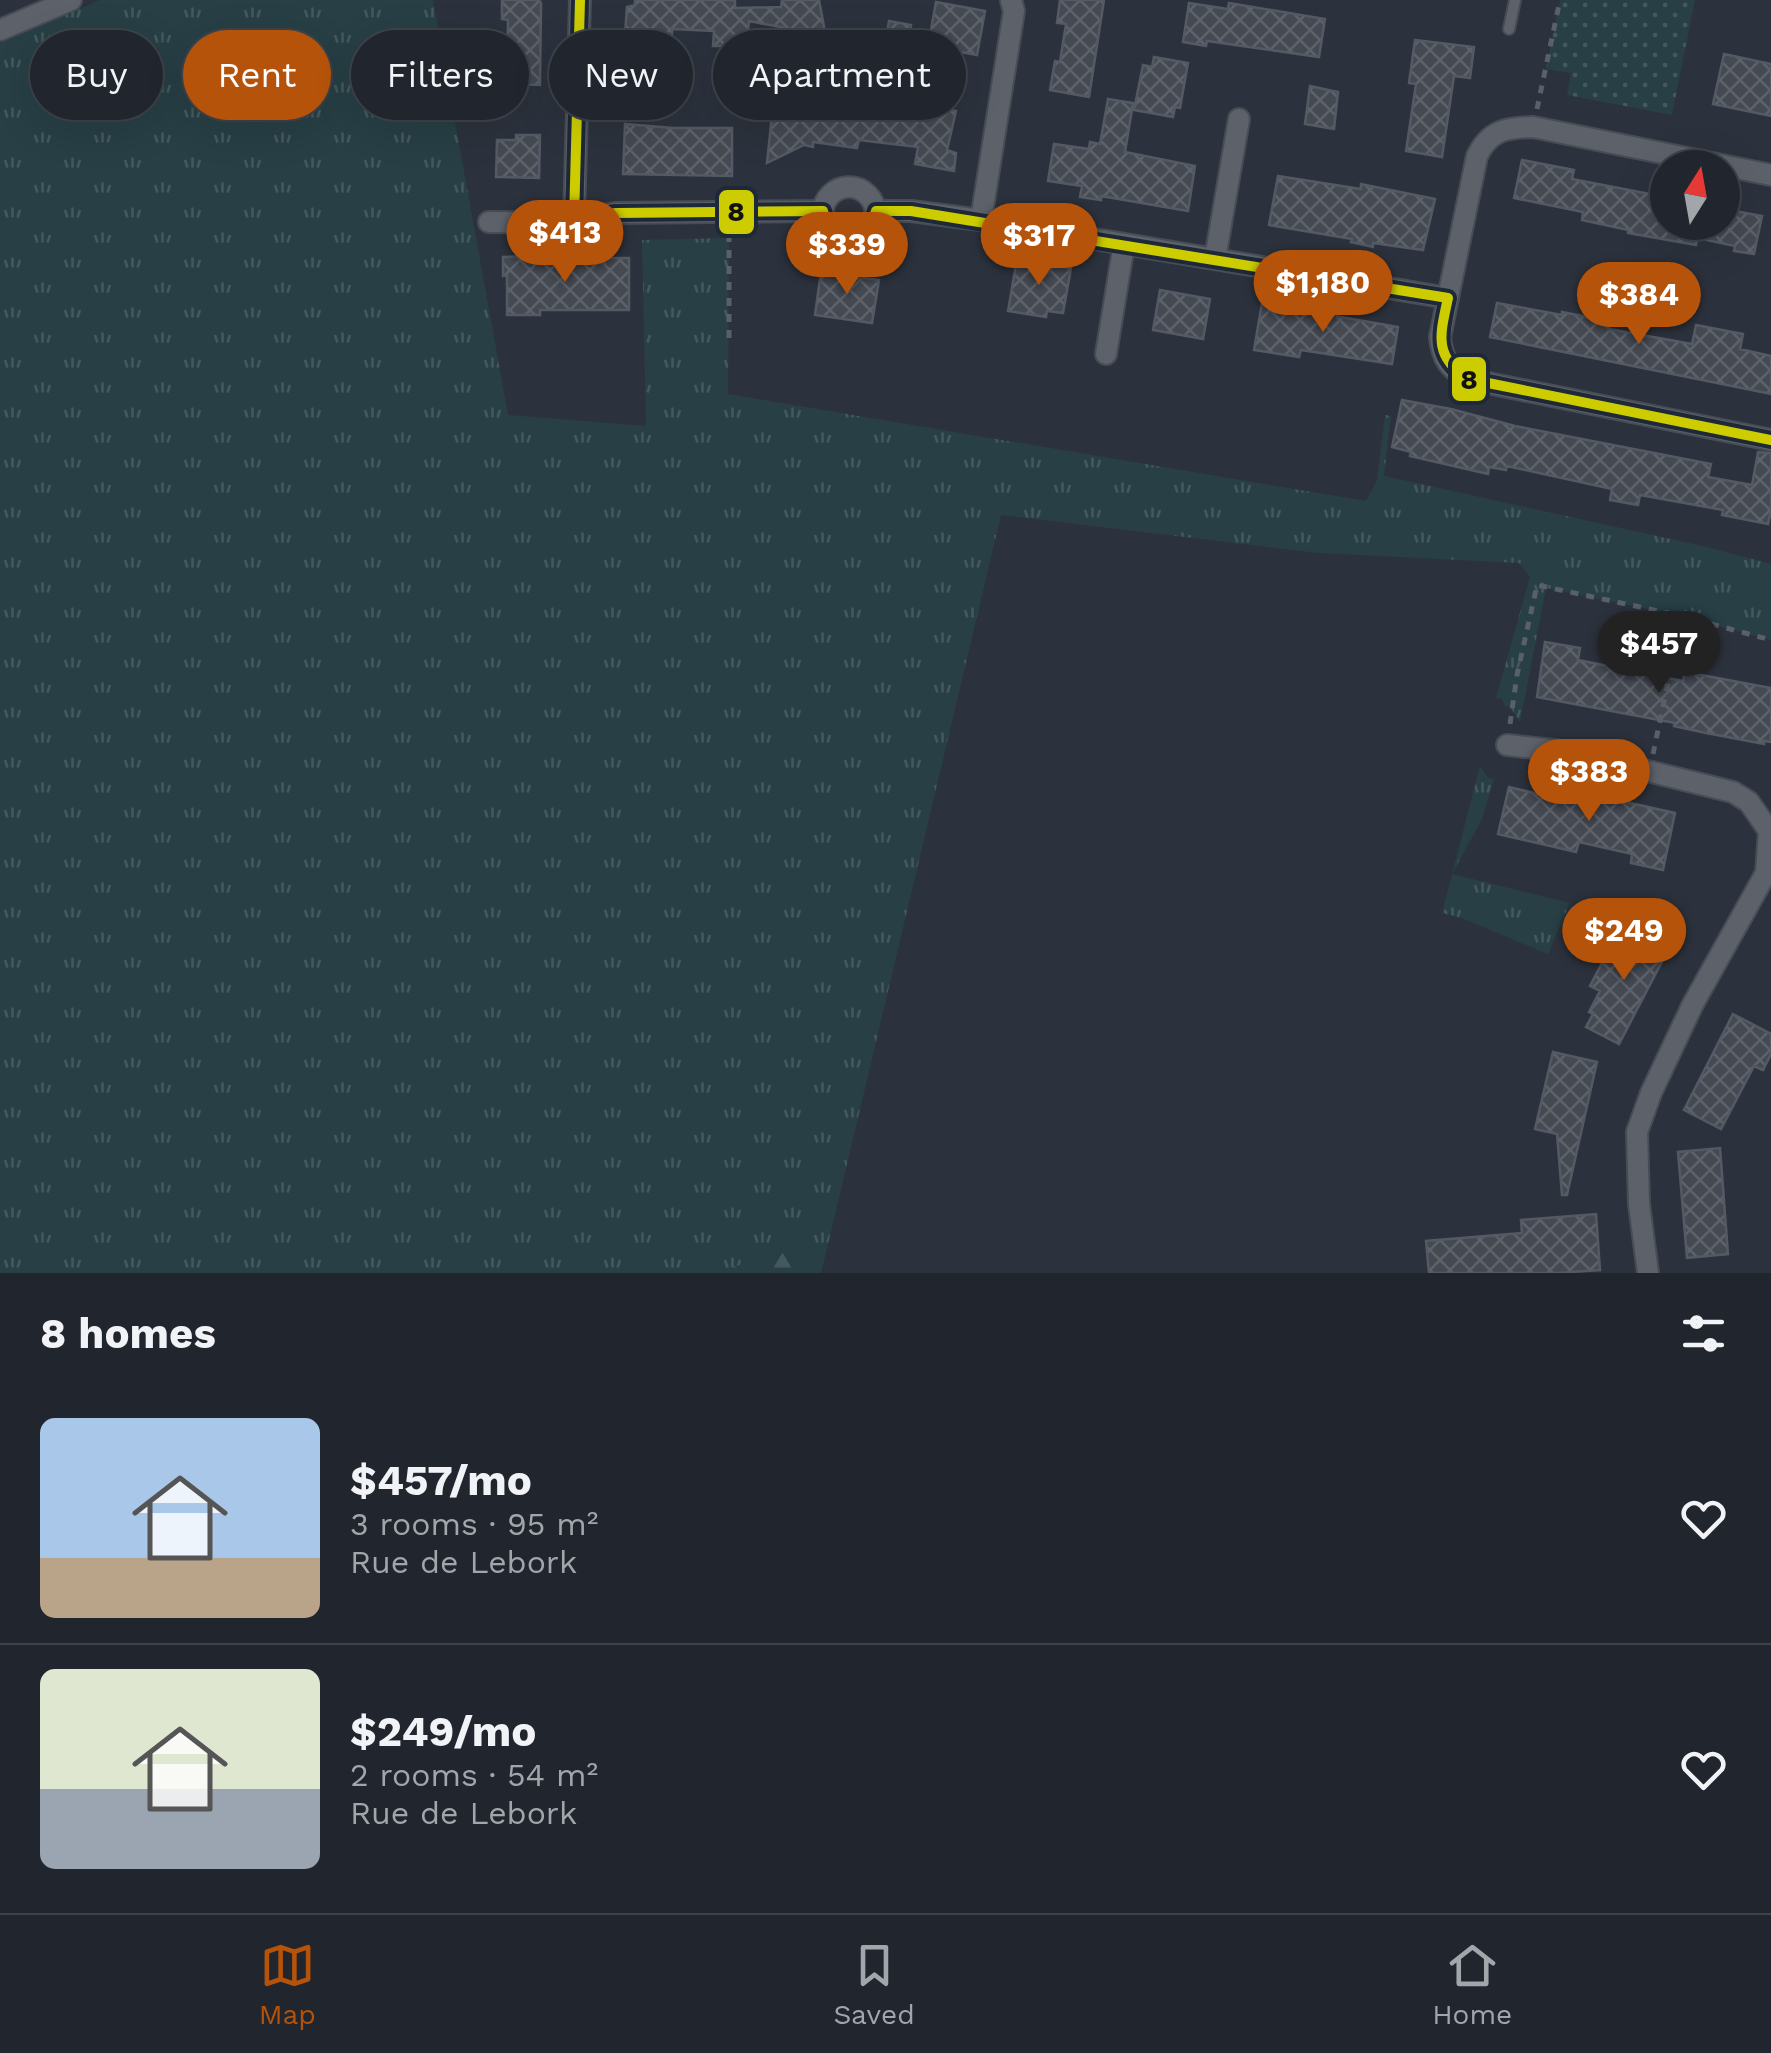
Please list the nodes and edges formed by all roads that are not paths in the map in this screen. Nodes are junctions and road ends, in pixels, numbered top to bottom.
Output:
1 (71, 0) edge
2 (580, 0) edge
3 (1011, 0) edge
4 (1515, 0) edge
5 (1508, 29) dead end
6 (0, 30) edge
7 (1240, 119) dead end
8 (1771, 174) edge
9 (876, 210) junction
10 (822, 211) junction
11 (574, 220) junction
12 (980, 220) junction
13 (488, 222) dead end
14 (1124, 244) junction
15 (1215, 259) junction
16 (1448, 298) junction
17 (1106, 354) dead end
18 (1771, 440) edge
19 (1507, 745) road end
20 (1648, 1273) edge

1 - 6 street
2 - 11 street
3 - 12 street
4 - 5 lane
7 - 15 street
8 - 16 street
9 - 10 street
9 - 10 street
9 - 12 street
10 - 11 street
11 - 13 street
12 - 14 street
14 - 15 street
14 - 17 street
15 - 16 street
16 - 18 street
19 - 20 street

